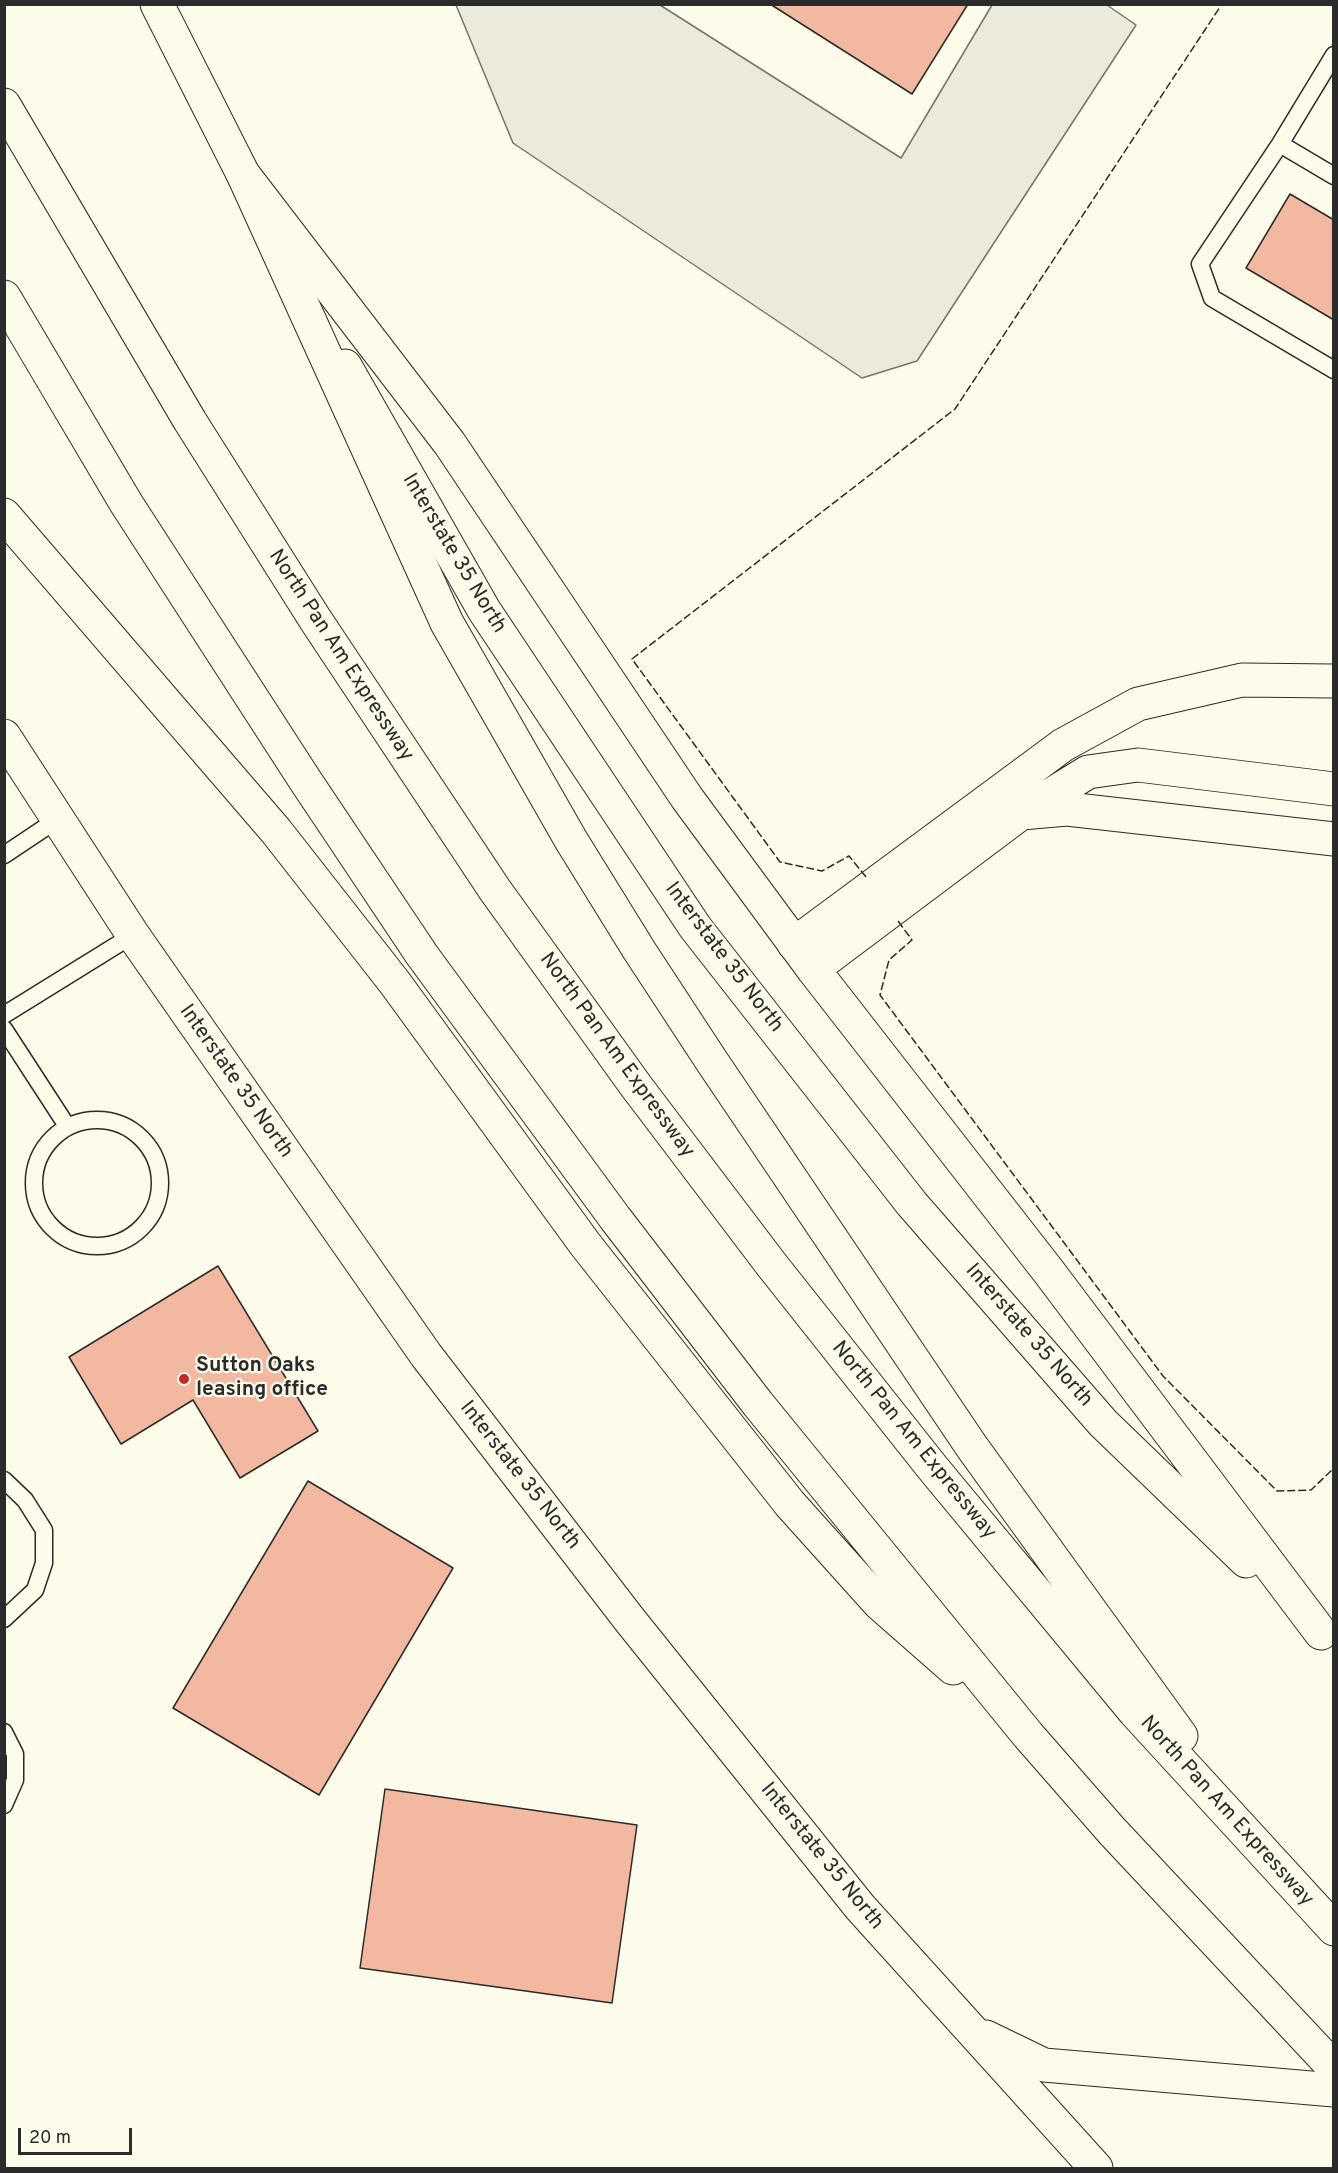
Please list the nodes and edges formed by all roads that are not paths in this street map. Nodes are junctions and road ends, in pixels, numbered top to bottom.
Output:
1 (157, 4) edge
2 (1334, 55) edge
3 (4, 105) edge
4 (1280, 144) junction
5 (243, 174) junction
6 (1334, 176) edge
7 (4, 297) edge
8 (1334, 370) edge
9 (4, 515) edge
10 (1334, 681) edge
11 (4, 736) edge
12 (1334, 789) edge
13 (1022, 813) junction
14 (58, 819) junction
15 (1334, 839) edge
16 (4, 855) edge
17 (133, 935) junction
18 (803, 956) junction
19 (4, 1015) edge
20 (4, 1029) edge
21 (67, 1126) junction
22 (4, 1480) edge
23 (4, 1619) edge
24 (1327, 1638) edge
25 (4, 1732) edge
26 (1028, 1735) junction
27 (4, 1805) edge
28 (1279, 1871) junction
29 (1334, 1929) edge
30 (971, 2030) junction
31 (1334, 2068) edge
32 (1334, 2090) edge
33 (1096, 2169) edge

1 - 5 main road
2 - 4 lane
3 - 28 main road, North Pan Am Expressway
4 - 6 lane
4 - 8 lane
5 - 18 main road
5 - 24 main road, Interstate 35 North
5 - 28 main road
7 - 26 main road
9 - 26 main road
10 - 18 main road
11 - 14 main road, Interstate 35 North
12 - 13 main road
13 - 15 main road
13 - 18 main road
14 - 16 lane
14 - 17 main road, Interstate 35 North
17 - 19 lane
17 - 30 main road, Interstate 35 North
18 - 24 main road
20 - 21 lane
21 - 21 lane
22 - 23 lane
25 - 27 lane
26 - 31 main road
28 - 29 main road, North Pan Am Expressway
30 - 32 main road
30 - 33 main road, Interstate 35 North

